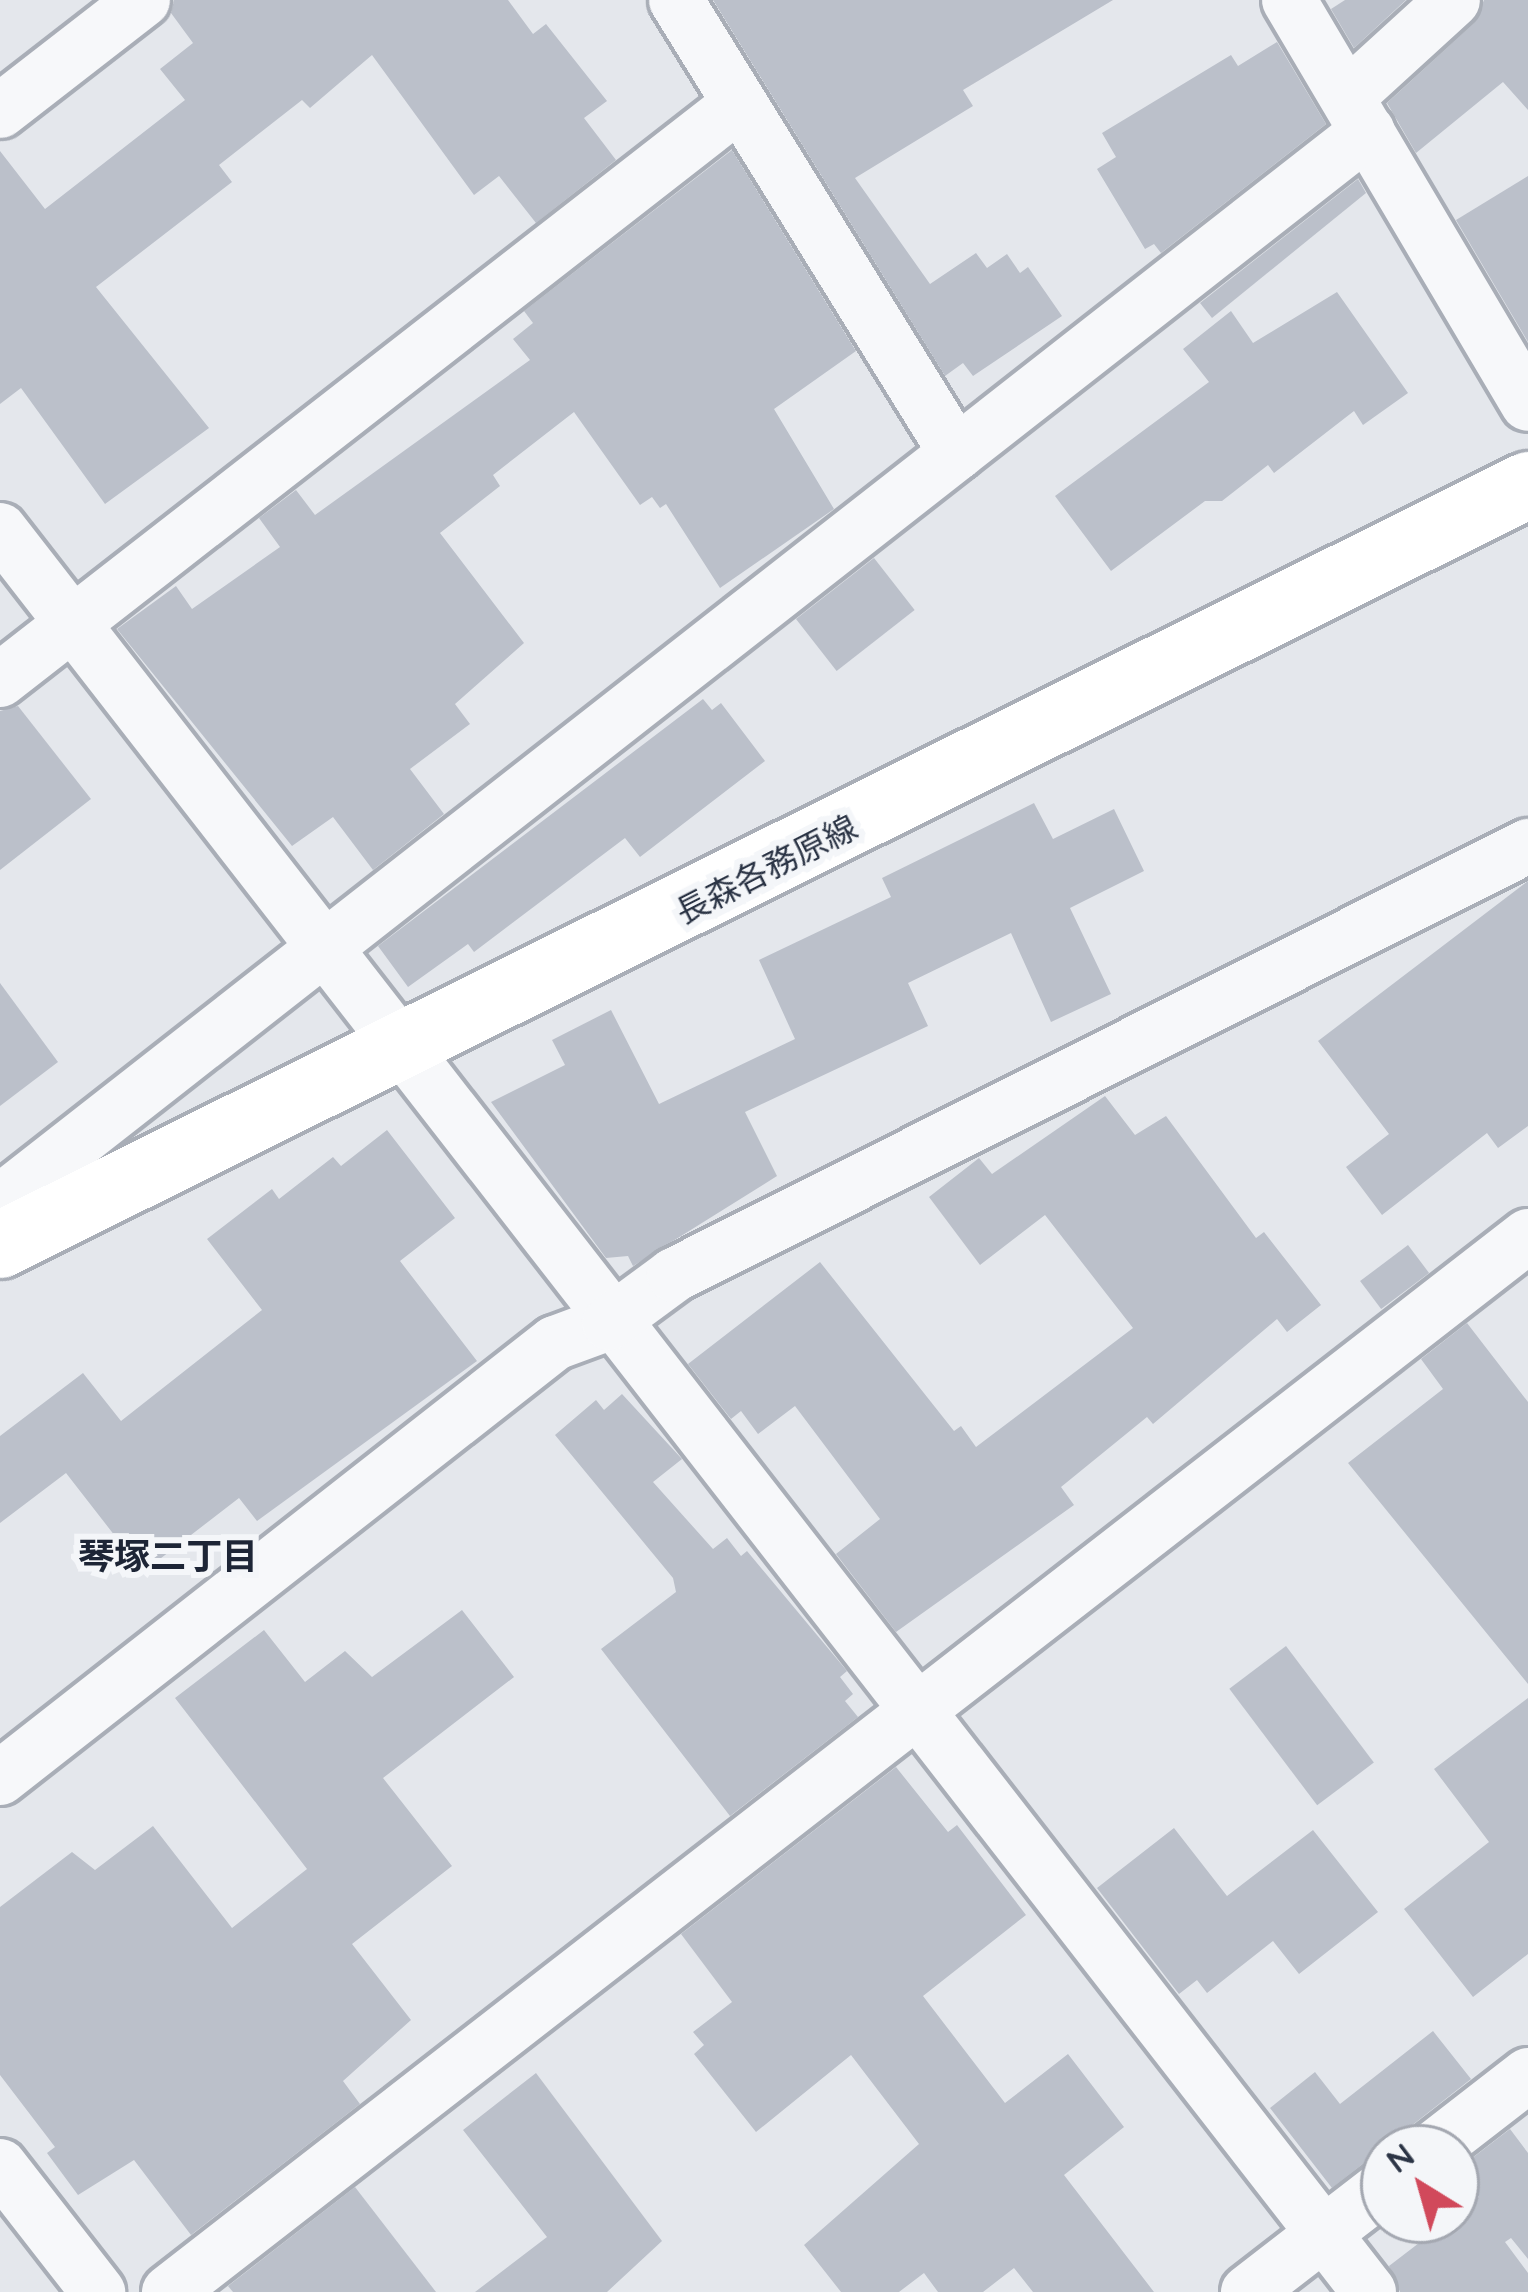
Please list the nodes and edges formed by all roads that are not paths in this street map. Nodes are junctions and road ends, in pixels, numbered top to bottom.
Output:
1 (143, 0) edge
2 (676, 0) edge
3 (1289, 0) edge
4 (1453, 0) edge
5 (739, 104) junction
6 (0, 111) edge
7 (1358, 114) junction
8 (1528, 404) edge
9 (956, 453) junction
10 (1528, 485) edge
11 (0, 530) edge
12 (73, 623) junction
13 (0, 680) edge
14 (1528, 846) edge
15 (322, 944) junction
16 (401, 1052) junction
17 (0, 1202) edge
18 (1528, 1236) edge
19 (0, 1245) edge
20 (609, 1323) junction
21 (910, 1712) junction
22 (0, 1778) edge
23 (1528, 2075) edge
24 (1465, 2124) edge
25 (0, 2166) edge
26 (1360, 2205) edge
27 (1324, 2233) junction
28 (98, 2292) edge
29 (169, 2292) edge
30 (1248, 2292) edge
31 (1369, 2292) edge

1 - 6 street
2 - 5 street
3 - 7 street
4 - 7 street
5 - 9 street
5 - 12 street
7 - 8 street
7 - 9 street
9 - 15 street
10 - 16 main road, 長森各務原線
11 - 12 street
12 - 13 street
12 - 15 street
14 - 20 street
15 - 16 street
15 - 17 street
16 - 19 main road, 長森各務原線
16 - 20 street
18 - 21 street
20 - 21 street
20 - 22 street
21 - 27 street
21 - 29 street
23 - 24 street
25 - 28 street
26 - 27 street
27 - 30 street
27 - 31 street

